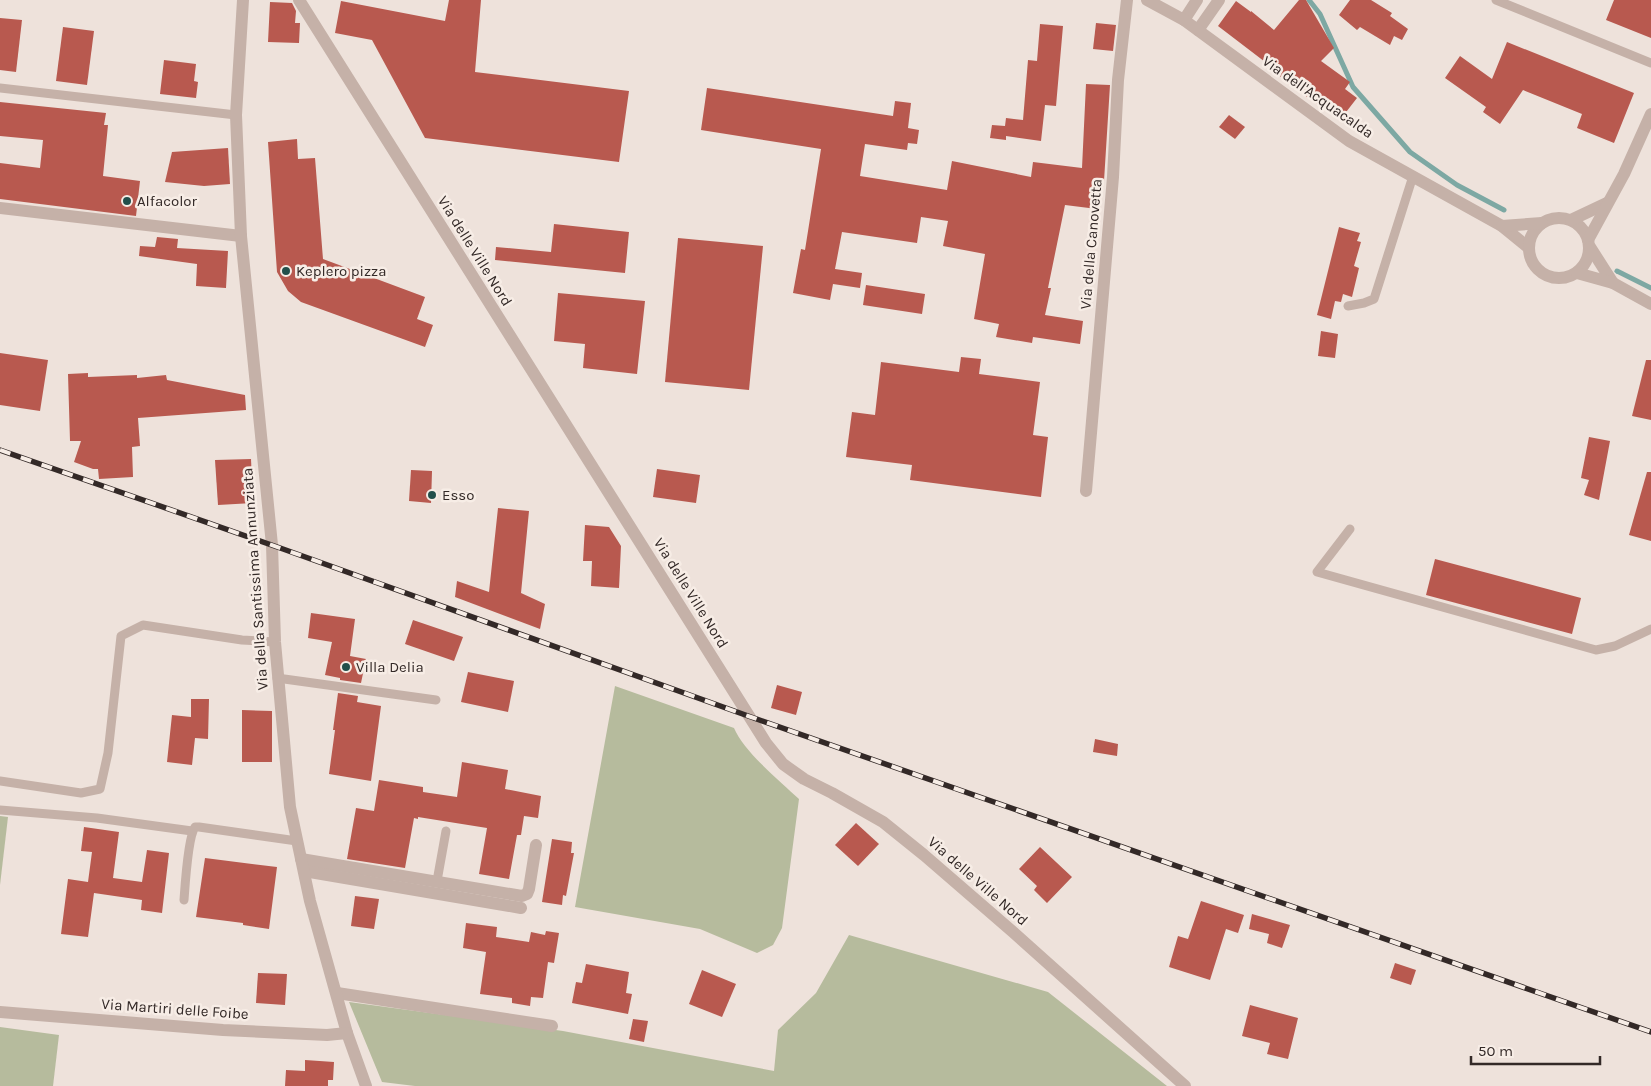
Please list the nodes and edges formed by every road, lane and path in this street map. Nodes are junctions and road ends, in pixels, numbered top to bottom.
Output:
1 (243, 0) edge
2 (299, 0) edge
3 (1127, 0) edge
4 (1148, 0) edge
5 (1197, 0) edge
6 (1219, 0) edge
7 (1496, 0) edge
8 (1184, 20) junction
9 (1198, 30) junction
10 (1651, 63) edge
11 (0, 88) edge
12 (1651, 114) edge
13 (236, 115) junction
14 (1413, 176) junction
15 (1607, 203) junction
16 (0, 208) edge
17 (1570, 220) junction
18 (1542, 223) junction
19 (1502, 226) junction
20 (241, 236) junction
21 (1589, 243) junction
22 (1529, 248) junction
23 (1577, 273) junction
24 (1614, 283) junction
25 (1651, 304) edge
26 (1348, 306) dead end
27 (1086, 491) dead end
28 (1350, 530) dead end
29 (1651, 628) edge
30 (275, 642) junction
31 (277, 678) junction
32 (436, 700) dead end
33 (0, 781) edge
34 (0, 810) edge
35 (192, 831) junction
36 (446, 831) dead end
37 (297, 841) junction
38 (536, 845) dead end
39 (302, 865) junction
40 (437, 881) junction
41 (184, 900) dead end
42 (521, 908) dead end
43 (337, 993) junction
44 (0, 1012) edge
45 (552, 1026) dead end
46 (347, 1033) junction
47 (366, 1086) edge
48 (1185, 1086) edge

1 - 13 street, Via della Santissima Annunziata
2 - 48 street, Via delle Ville Nord
3 - 27 street, Via della Canovetta
4 - 8 street, Via dell'Acquacalda
5 - 8 street
6 - 9 street
7 - 10 lane
8 - 9 street, Via dell'Acquacalda
9 - 14 street, Via dell'Acquacalda
11 - 13 lane
12 - 15 street
13 - 20 street, Via della Santissima Annunziata
14 - 19 street, Via dell'Acquacalda
14 - 26 lane
15 - 17 street
15 - 21 street
16 - 20 street
17 - 18 street
17 - 21 street
18 - 19 street
18 - 22 street
19 - 22 street, Via dell'Acquacalda
20 - 30 street, Via della Santissima Annunziata
21 - 23 street
21 - 24 street
22 - 23 street
23 - 24 street
24 - 25 street
28 - 29 lane
30 - 31 street, Via della Santissima Annunziata
30 - 33 lane
31 - 32 lane
31 - 37 street, Via della Santissima Annunziata
34 - 35 lane
35 - 37 lane
35 - 41 lane
36 - 40 lane
37 - 39 street, Via della Santissima Annunziata
38 - 40 street
39 - 40 street
39 - 42 street
39 - 43 street, Via della Santissima Annunziata
43 - 45 street
43 - 46 street, Via della Santissima Annunziata
44 - 46 street, Via Martiri delle Foibe
46 - 47 street, Via della Santissima Annunziata

